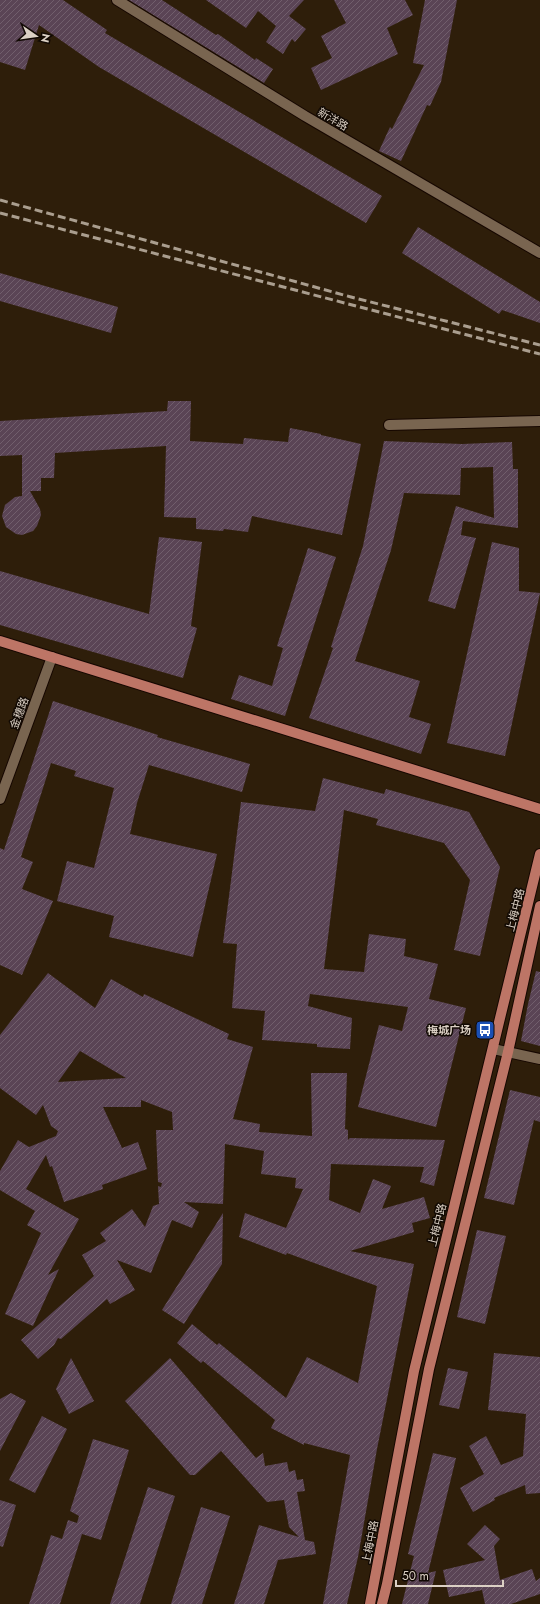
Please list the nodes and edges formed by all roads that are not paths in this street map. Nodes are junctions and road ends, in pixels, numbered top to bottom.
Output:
1 (117, 0) edge
2 (540, 253) edge
3 (540, 421) edge
4 (389, 425) dead end
5 (0, 641) edge
6 (52, 657) junction
7 (0, 799) edge
8 (540, 809) edge
9 (540, 854) edge
10 (540, 906) edge
11 (493, 1049) junction
12 (508, 1052) junction
13 (540, 1059) edge
14 (415, 1366) junction
15 (428, 1369) junction
16 (370, 1604) edge
17 (382, 1604) edge

1 - 2 street, 新洋路
3 - 4 street
5 - 6 main road
6 - 7 street, 金穗路
6 - 8 main road
9 - 11 main road, 上梅中路
10 - 12 main road
11 - 12 street
11 - 14 main road, 上梅中路
12 - 13 street
12 - 15 main road
14 - 15 main road
14 - 16 main road, 上梅中路
15 - 17 main road

